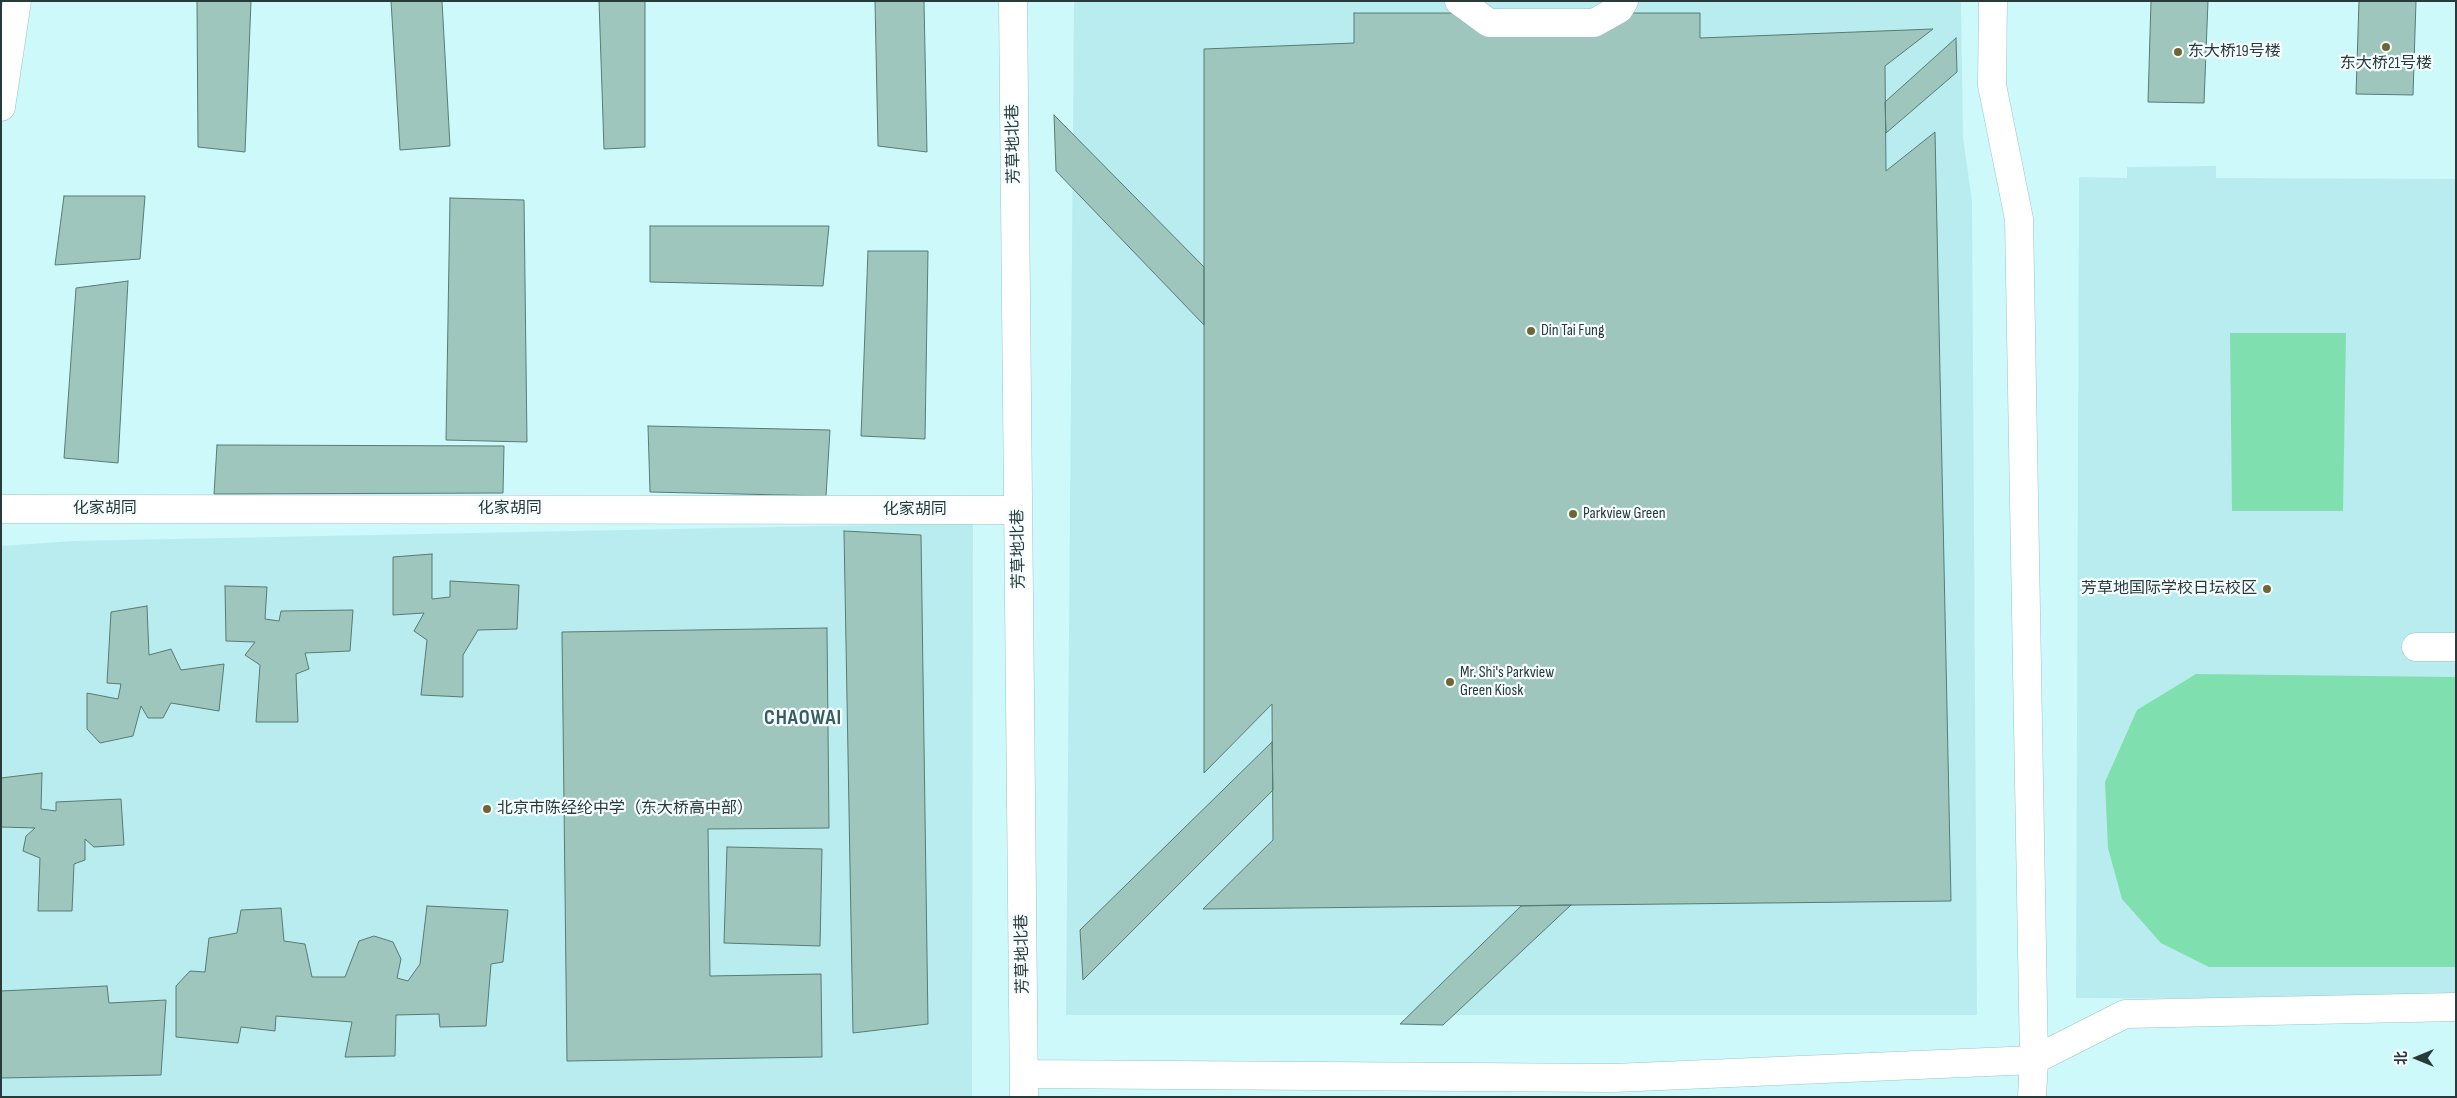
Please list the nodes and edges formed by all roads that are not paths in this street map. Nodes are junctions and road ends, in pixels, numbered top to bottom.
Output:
1 (17, 1) edge
2 (1012, 1) edge
3 (1459, 1) edge
4 (1624, 1) edge
5 (1993, 1) edge
6 (1, 107) edge
7 (1, 509) edge
8 (1018, 510) junction
9 (2416, 647) dead end
10 (2456, 647) edge
11 (2456, 1007) edge
12 (2034, 1060) junction
13 (1024, 1085) edge
14 (1613, 1087) edge
15 (2032, 1097) edge

1 - 6 street
2 - 8 street, 芳草地北巷
3 - 4 street
5 - 12 street
7 - 8 street, 化家胡同
8 - 13 street, 芳草地北巷
9 - 10 street
11 - 12 street
12 - 14 street
12 - 15 street
13 - 14 street

